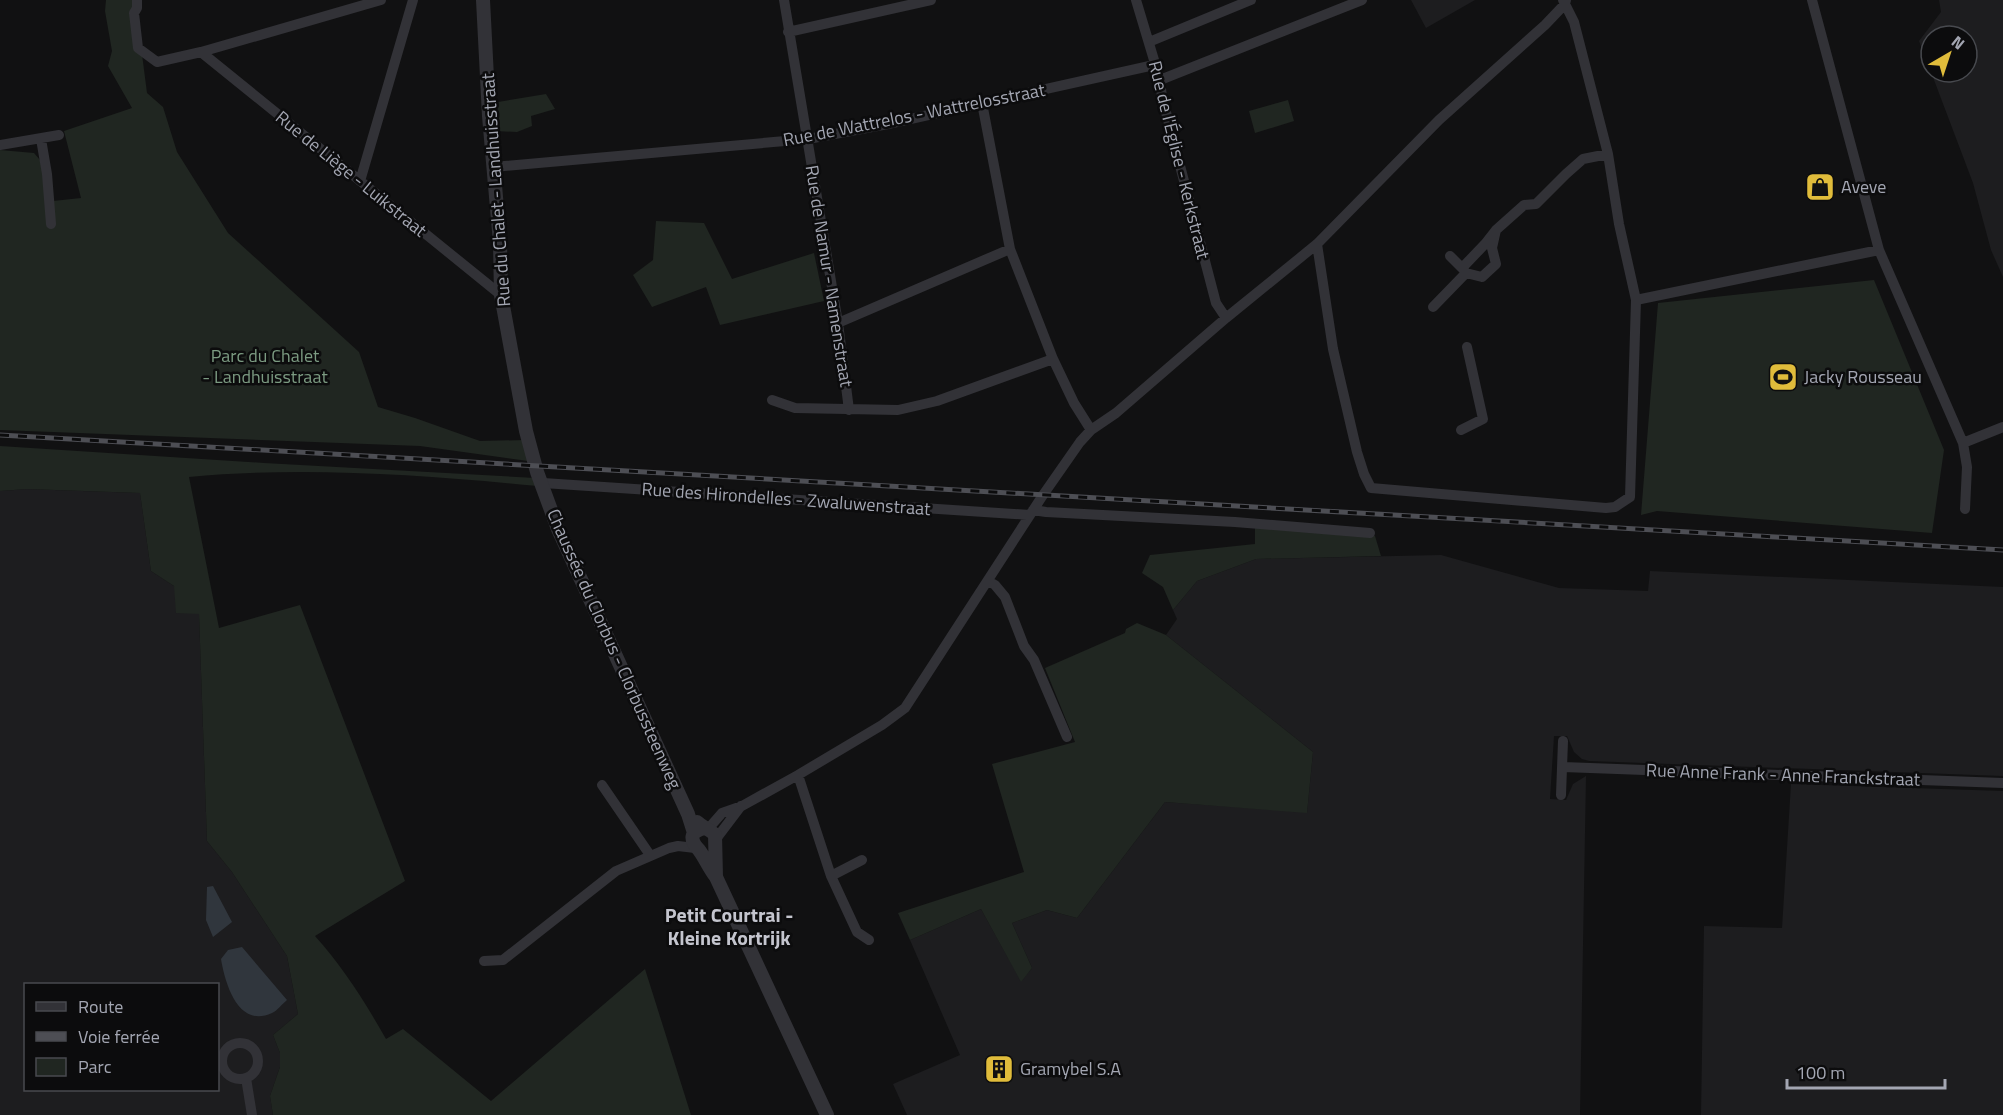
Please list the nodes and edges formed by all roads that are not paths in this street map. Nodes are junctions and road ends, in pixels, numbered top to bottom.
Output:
1 (137, 0) edge
2 (381, 0) edge
3 (412, 0) edge
4 (483, 0) edge
5 (784, 0) edge
6 (931, 0) edge
7 (1136, 0) edge
8 (1251, 0) edge
9 (1362, 0) edge
10 (1812, 0) edge
11 (1564, 1) edge
12 (789, 32) junction
13 (1149, 42) junction
14 (201, 52) junction
15 (1154, 65) junction
16 (1160, 80) junction
17 (982, 103) junction
18 (59, 135) dead end
19 (41, 139) junction
20 (808, 139) junction
21 (0, 144) edge
22 (1608, 154) junction
23 (493, 167) junction
24 (360, 181) junction
25 (51, 224) dead end
26 (1496, 230) junction
27 (1317, 244) junction
28 (1010, 249) junction
29 (1879, 250) junction
30 (1450, 256) dead end
31 (1464, 270) junction
32 (501, 295) junction
33 (1636, 300) junction
34 (1433, 307) dead end
35 (1226, 318) junction
36 (838, 323) junction
37 (1467, 347) dead end
38 (1053, 359) junction
39 (772, 400) dead end
40 (849, 410) junction
41 (2003, 427) edge
42 (1090, 430) junction
43 (1461, 430) dead end
44 (1963, 443) junction
45 (543, 483) junction
46 (1965, 509) dead end
47 (1032, 513) junction
48 (1370, 533) dead end
49 (988, 581) junction
50 (1067, 737) dead end
51 (1563, 741) dead end
52 (1563, 767) junction
53 (798, 775) junction
54 (2003, 783) edge
55 (602, 785) dead end
56 (1560, 795) dead end
57 (703, 838) junction
58 (650, 855) junction
59 (862, 860) dead end
60 (831, 876) junction
61 (869, 940) dead end
62 (484, 961) dead end
63 (246, 1078) dead end
64 (252, 1115) edge
65 (826, 1115) edge

1 - 14 street
2 - 14 street
3 - 24 street
4 - 23 street, Rue du Chalet - Landhuisstraat
5 - 12 street, Rue de Namur - Namenstraat
6 - 12 street
7 - 13 street, Rue de l'Église - Kerkstraat
8 - 13 street
9 - 16 street
10 - 29 street
11 - 22 street
11 - 27 street
12 - 20 street, Rue de Namur - Namenstraat
13 - 15 street, Rue de l'Église - Kerkstraat
14 - 24 street, Rue de Liège - Luikstraat
15 - 16 street, Rue de l'Église - Kerkstraat
15 - 17 street, Rue de Wattrelos - Wattrelosstraat
16 - 35 street, Rue de l'Église - Kerkstraat
17 - 20 street, Rue de Wattrelos - Wattrelosstraat
17 - 28 street
18 - 19 street
19 - 21 street
19 - 25 street
20 - 23 street, Rue de Wattrelos - Wattrelosstraat
20 - 36 street, Rue de Namur - Namenstraat
22 - 26 street
22 - 33 street
23 - 32 street, Rue du Chalet - Landhuisstraat
24 - 32 street, Rue de Liège - Luikstraat
26 - 31 street
26 - 31 street
27 - 33 street
27 - 35 street
28 - 36 street
28 - 38 street
29 - 33 street
29 - 44 street
30 - 31 street
31 - 34 street
32 - 45 street, Rue du Chalet - Landhuisstraat
35 - 42 street
36 - 40 street, Rue de Namur - Namenstraat
37 - 43 street
38 - 40 street
38 - 42 street
39 - 40 street
41 - 44 street
42 - 47 street
44 - 46 street
45 - 47 street, Rue des Hirondelles - Zwaluwenstraat
45 - 57 street, Chaussée du Clorbus - Clorbussteenweg
47 - 48 street, Rue des Hirondelles - Zwaluwenstraat
47 - 49 street
49 - 50 street
49 - 53 street
51 - 52 street
52 - 54 street, Rue Anne Frank - Anne Franckstraat
52 - 56 street
53 - 57 street
53 - 60 street
55 - 58 street
57 - 58 street
57 - 65 street, Chaussée du Clorbus - Clorbussteenweg
58 - 62 street
59 - 60 street
60 - 61 street
63 - 64 street

